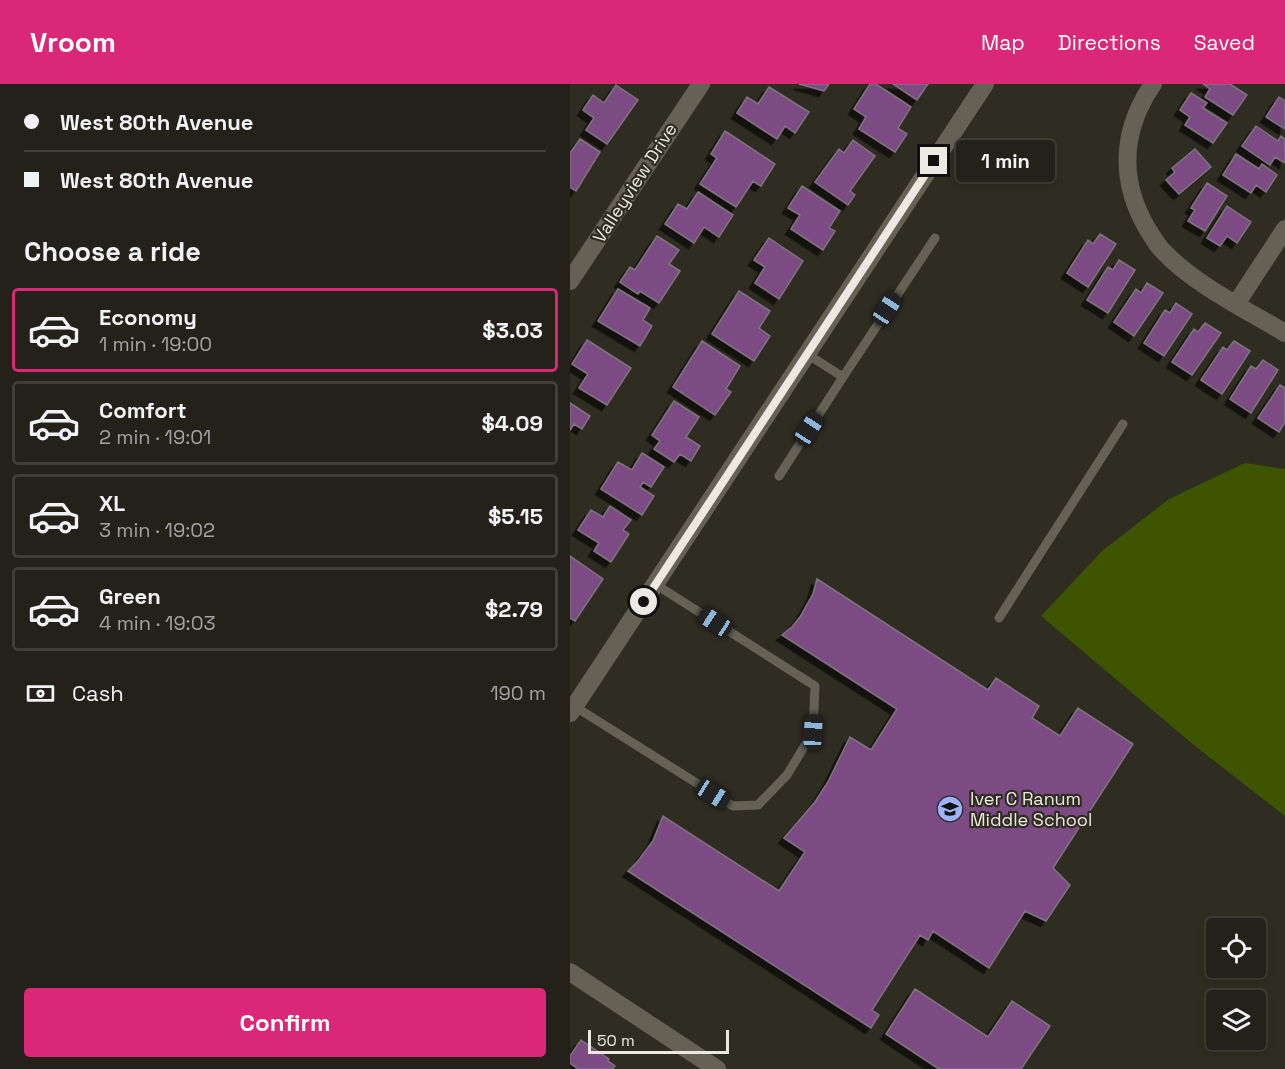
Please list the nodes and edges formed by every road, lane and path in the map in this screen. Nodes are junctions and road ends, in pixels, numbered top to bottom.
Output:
1 (701, 84) edge
2 (985, 84) edge
3 (1153, 84) edge
4 (1285, 229) edge
5 (935, 238) dead end
6 (570, 281) edge
7 (1236, 304) junction
8 (1285, 333) edge
9 (807, 354) junction
10 (843, 377) junction
11 (1123, 424) dead end
12 (779, 476) dead end
13 (655, 584) junction
14 (999, 618) dead end
15 (572, 710) edge
16 (570, 972) edge
17 (717, 1069) edge

1 - 6 street, Valleyview Drive
2 - 9 street
3 - 7 street
4 - 7 street
5 - 10 lane
7 - 8 street
9 - 10 lane
9 - 13 street
10 - 12 lane
11 - 14 lane
13 - 15 street
13 - 15 lane
16 - 17 street

